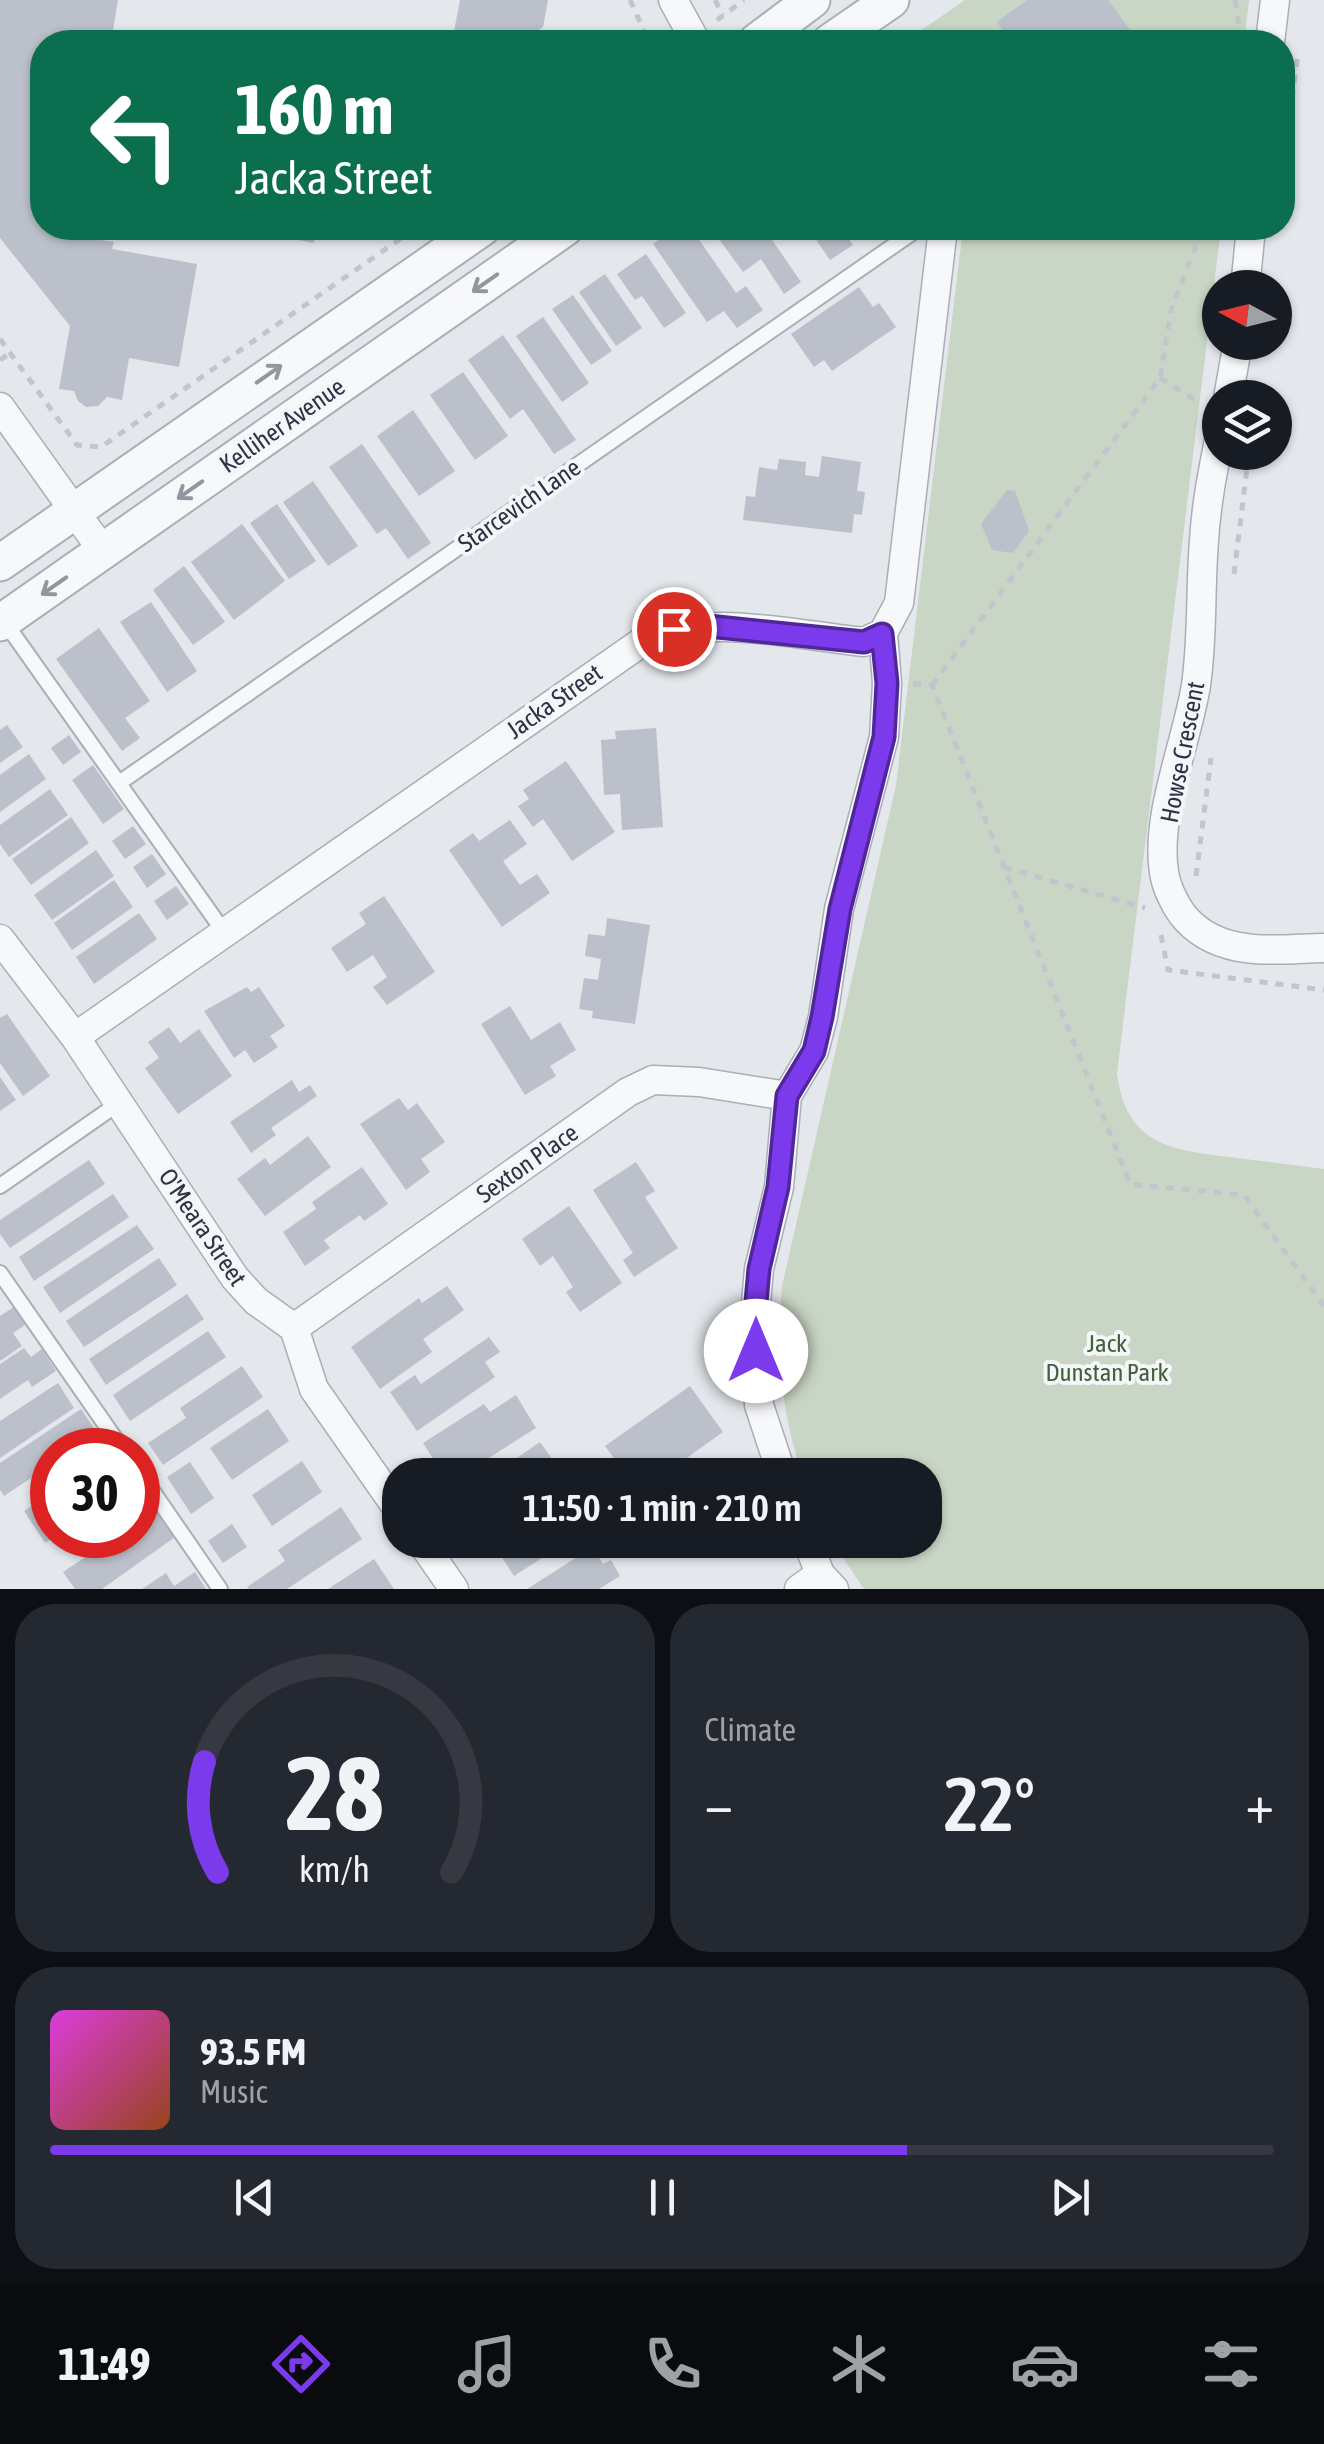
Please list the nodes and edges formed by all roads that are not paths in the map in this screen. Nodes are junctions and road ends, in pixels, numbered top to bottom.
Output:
1 (673, 0) edge
2 (812, 0) edge
3 (890, 0) edge
4 (1275, 0) edge
5 (689, 30) edge
6 (772, 30) edge
7 (830, 30) edge
8 (850, 30) edge
9 (1271, 30) edge
10 (465, 240) edge
11 (547, 240) edge
12 (902, 240) edge
13 (942, 240) edge
14 (1249, 240) edge
15 (1246, 270) edge
16 (0, 407) edge
17 (1212, 470) edge
18 (74, 510) junction
19 (103, 551) junction
20 (0, 563) edge
21 (2, 622) edge
22 (882, 634) junction
23 (119, 783) junction
24 (224, 932) junction
25 (0, 939) edge
26 (1324, 948) edge
27 (74, 1036) junction
28 (787, 1096) junction
29 (119, 1103) junction
30 (0, 1186) edge
31 (0, 1273) edge
32 (294, 1328) junction
33 (109, 1428) edge
34 (776, 1458) edge
35 (382, 1486) edge
36 (160, 1502) edge
37 (432, 1558) edge
38 (812, 1558) edge
39 (818, 1584) edge
40 (220, 1589) edge
41 (454, 1589) edge

1 - 5 street
2 - 6 street
2 - 7 street
3 - 8 street
4 - 9 street
18 -> 10 street, Kelliher Avenue
11 -> 19 street, Kelliher Avenue
12 - 23 lane, Starcevich Lane
13 - 22 street
14 - 15 street
16 - 18 street
17 - 26 street, Howse Crescent
18 - 19 street
18 - 20 street, Kelliher Avenue
19 -> 21 street, Kelliher Avenue
21 - 23 lane
22 - 24 street, Jacka Street
22 - 28 street
23 - 24 lane
24 - 27 street, Jacka Street
25 - 27 street, O'Meara Street
27 - 29 street, O'Meara Street
28 - 32 street, Sexton Place
28 - 34 street
29 - 30 lane
29 - 32 street, O'Meara Street
31 - 33 lane
32 - 35 street
36 - 40 lane
37 - 41 street
38 - 39 street

